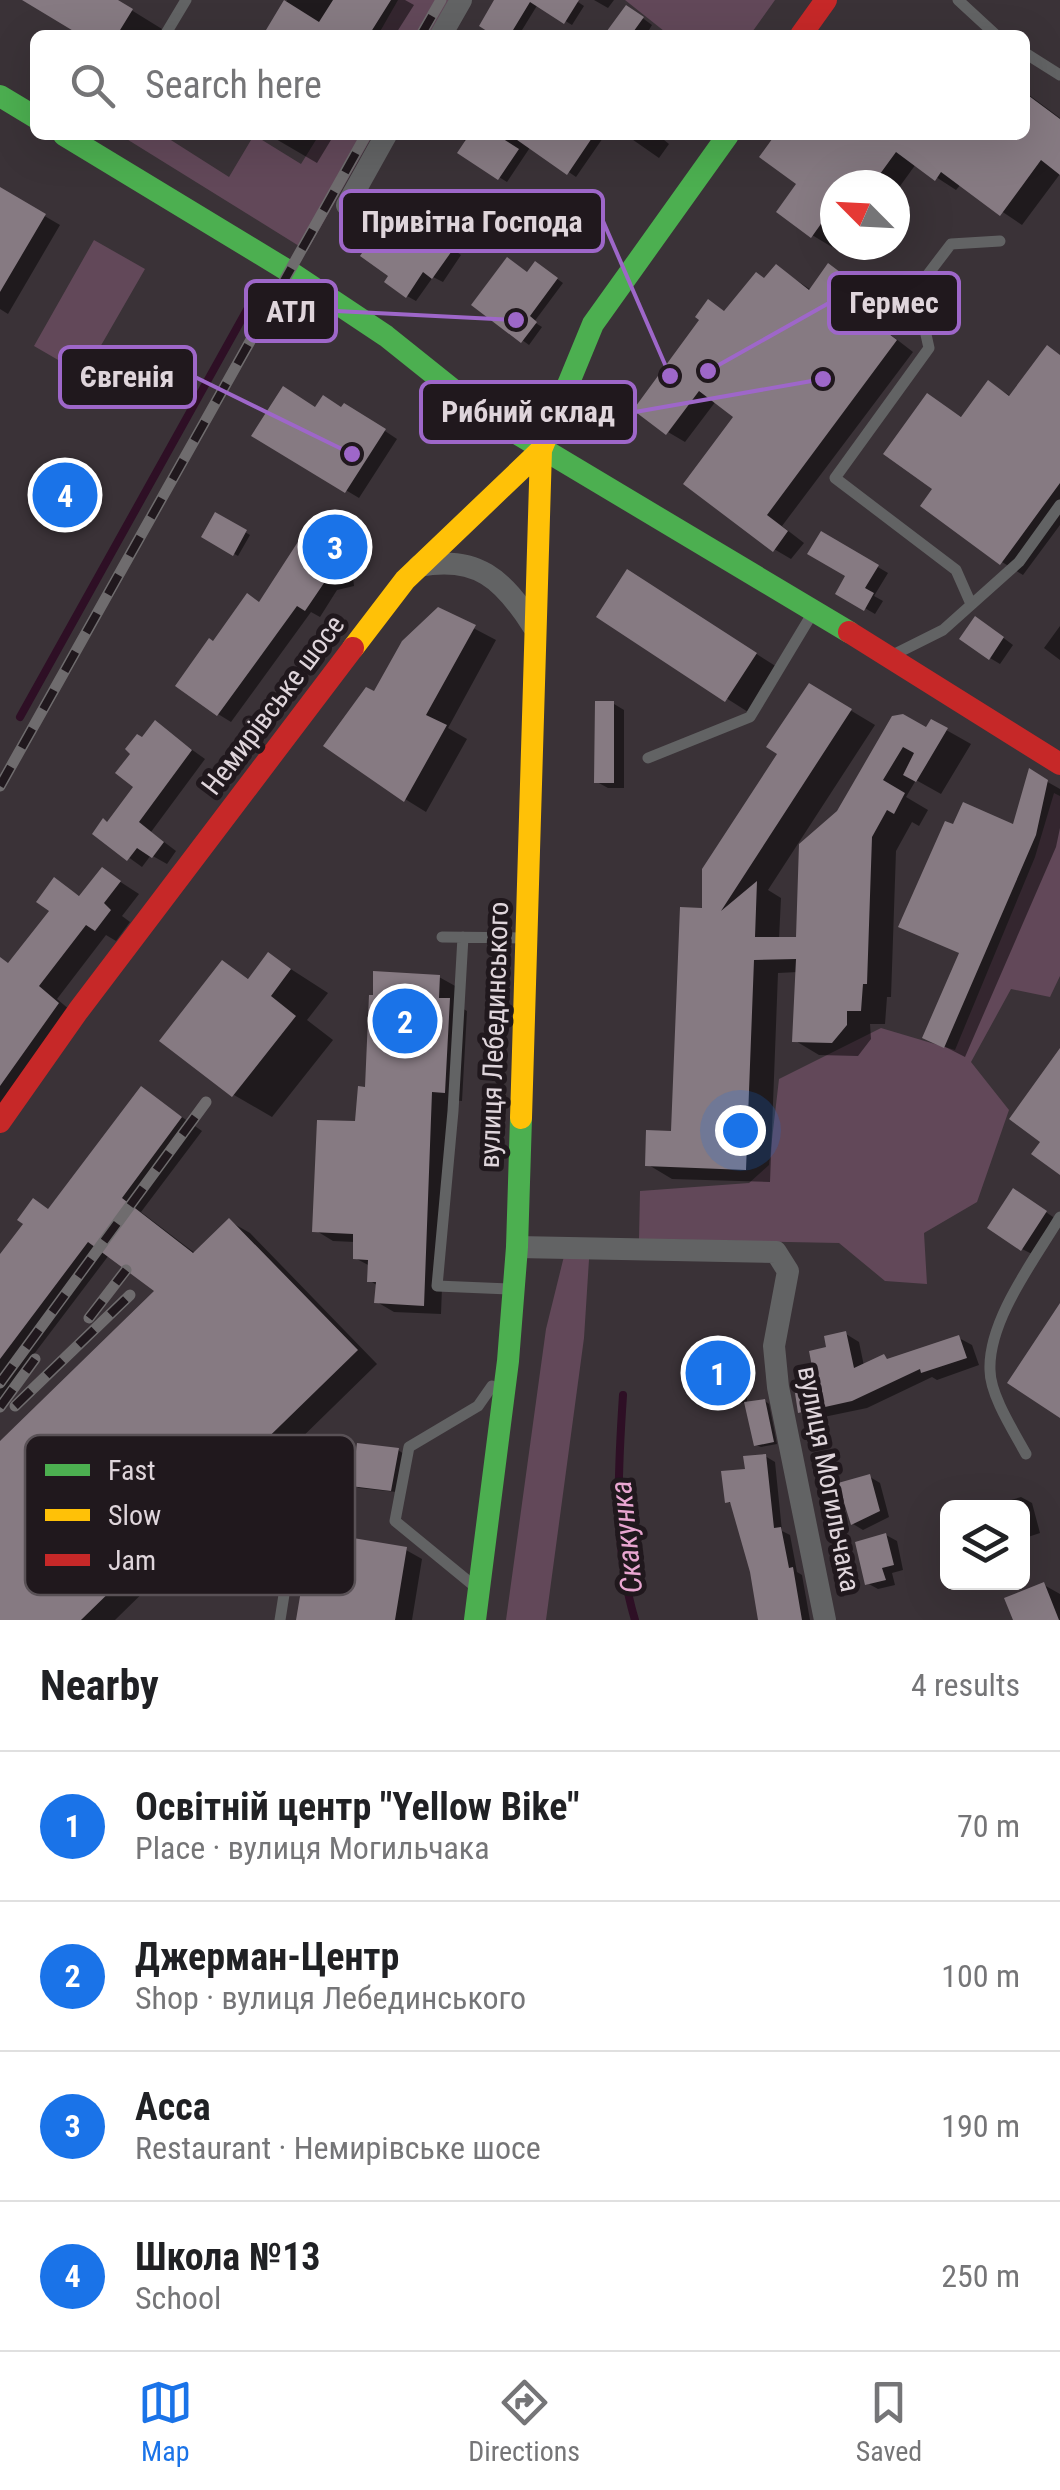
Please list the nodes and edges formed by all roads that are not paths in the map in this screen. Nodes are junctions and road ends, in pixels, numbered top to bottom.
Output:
1 (460, 0) edge
2 (826, 0) edge
3 (958, 0) edge
4 (182, 1) edge
5 (168, 30) edge
6 (444, 30) edge
7 (805, 30) edge
8 (991, 30) edge
9 (1030, 56) edge
10 (1060, 75) edge
11 (0, 96) edge
12 (30, 114) edge
13 (76, 140) edge
14 (383, 140) edge
15 (724, 140) edge
16 (347, 205) dead end
17 (1000, 242) dead end
18 (541, 450) junction
19 (1060, 506) edge
20 (419, 566) junction
21 (971, 604) junction
22 (814, 610) junction
23 (536, 629) junction
24 (889, 657) junction
25 (648, 758) dead end
26 (1060, 764) edge
27 (442, 937) dead end
28 (463, 937) junction
29 (526, 938) junction
30 (0, 1122) edge
31 (1060, 1217) edge
32 (517, 1246) junction
33 (514, 1290) junction
34 (508, 1361) junction
35 (1026, 1454) dead end
36 (481, 1592) junction
37 (284, 1595) edge
38 (280, 1620) edge
39 (475, 1620) edge
40 (825, 1620) edge

1 - 6 street
2 - 7 main road
3 - 8 lane
4 - 5 lane
9 - 10 lane
11 - 12 main road
13 - 18 main road
14 - 16 street
15 - 18 main road, Немирівське шосе
17 - 21 lane
18 - 20 main road, Немирівське шосе
18 - 22 main road
18 - 23 main road, вулиця Лебединського
19 - 21 lane
20 - 23 street
20 - 30 main road, Немирівське шосе
21 - 24 lane
22 - 24 main road
22 - 25 lane
23 - 29 main road, вулиця Лебединського
24 - 26 main road
27 - 28 lane
28 - 29 lane
28 - 33 lane
29 - 32 main road, вулиця Лебединського
31 - 35 lane
32 - 33 main road, вулиця Лебединського
32 - 40 street, вулиця Могильчака
33 - 34 main road, вулиця Лебединського
34 - 36 main road, вулиця Лебединського
34 - 36 lane
36 - 39 main road, вулиця Лебединського
37 - 38 lane

